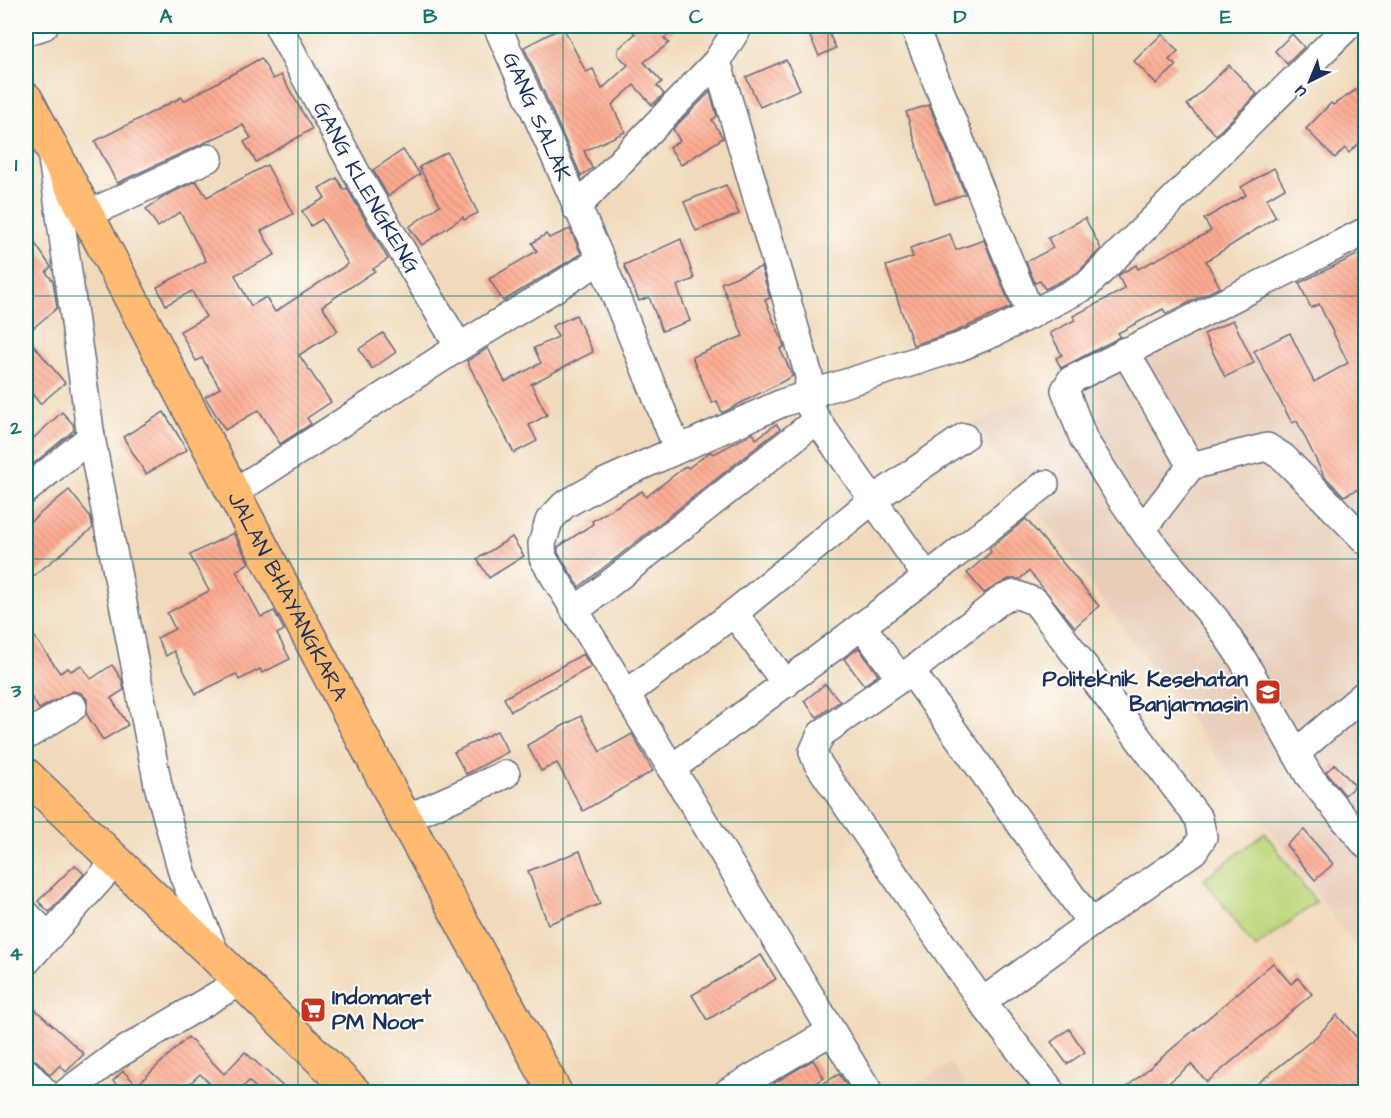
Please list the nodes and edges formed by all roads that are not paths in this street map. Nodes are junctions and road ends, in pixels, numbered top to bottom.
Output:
1 (44, 26) edge
2 (278, 26) edge
3 (497, 26) edge
4 (914, 26) edge
5 (1348, 26) edge
6 (736, 27) edge
7 (26, 32) edge
8 (717, 61) junction
9 (26, 99) edge
10 (50, 147) junction
11 (209, 158) dead end
12 (576, 208) junction
13 (86, 215) junction
14 (1365, 231) edge
15 (600, 260) junction
16 (112, 265) junction
17 (68, 268) junction
18 (1031, 315) junction
19 (459, 347) junction
20 (1125, 351) junction
21 (810, 394) junction
22 (817, 420) junction
23 (91, 436) junction
24 (964, 437) dead end
25 (677, 448) junction
26 (1191, 466) junction
27 (1045, 484) dead end
28 (26, 490) edge
29 (233, 493) junction
30 (874, 499) junction
31 (1143, 528) junction
32 (1365, 541) edge
33 (927, 577) junction
34 (575, 611) junction
35 (734, 613) junction
36 (861, 626) junction
37 (905, 674) junction
38 (786, 684) junction
39 (1365, 693) edge
40 (626, 694) junction
41 (73, 706) dead end
42 (26, 736) edge
43 (1296, 753) junction
44 (670, 769) junction
45 (506, 774) dead end
46 (26, 775) edge
47 (405, 819) junction
48 (1365, 845) edge
49 (116, 861) junction
50 (183, 875) junction
51 (148, 893) junction
52 (26, 914) edge
53 (1091, 923) junction
54 (49, 937) junction
55 (216, 957) junction
56 (26, 962) edge
57 (241, 981) junction
58 (982, 1002) junction
59 (830, 1032) junction
60 (26, 1072) edge
61 (45, 1092) edge
62 (67, 1092) edge
63 (354, 1092) edge
64 (555, 1092) edge
65 (728, 1092) edge
66 (869, 1092) edge
67 (1052, 1092) edge

1 - 7 street
2 - 19 street, GANG KLENGKENG
3 - 12 street, GANG SALAK
4 - 18 street
5 - 18 street
6 - 8 street
8 - 12 street
8 - 21 street
9 - 10 main road, JALAN BHAYANGKARA
10 - 13 main road, JALAN BHAYANGKARA
10 - 17 street
11 - 13 street
12 - 15 street, GANG SALAK
13 - 16 main road, JALAN BHAYANGKARA
14 - 20 street
15 - 19 street
15 - 25 street, GANG SALAK
16 - 17 street
16 - 29 main road, JALAN BHAYANGKARA
17 - 23 street
18 - 21 street
19 - 29 street
20 - 26 street
20 - 31 street
21 - 22 street
21 - 25 street
22 - 30 street
22 - 34 street
23 - 28 street
23 - 50 street
24 - 30 street
25 - 34 street
26 - 31 street
26 - 32 street
27 - 33 street
29 - 47 main road, JALAN BHAYANGKARA
30 - 33 street
30 - 35 street
31 - 43 street
33 - 36 street
34 - 40 street
35 - 38 street
35 - 40 street
36 - 37 street
36 - 38 street
37 - 53 street
37 - 53 street
37 - 58 street
38 - 44 street
39 - 43 street
40 - 44 street
41 - 42 street
43 - 48 street
44 - 59 street
45 - 47 street
46 - 49 main road
47 - 64 main road, JALAN BHAYANGKARA
49 - 51 main road
49 - 54 street
50 - 51 street
50 - 55 street
51 - 55 main road
52 - 54 street
53 - 58 street
54 - 56 street
55 - 57 main road
57 - 62 street
57 - 63 main road
58 - 67 street
59 - 65 street
59 - 66 street
60 - 61 street

